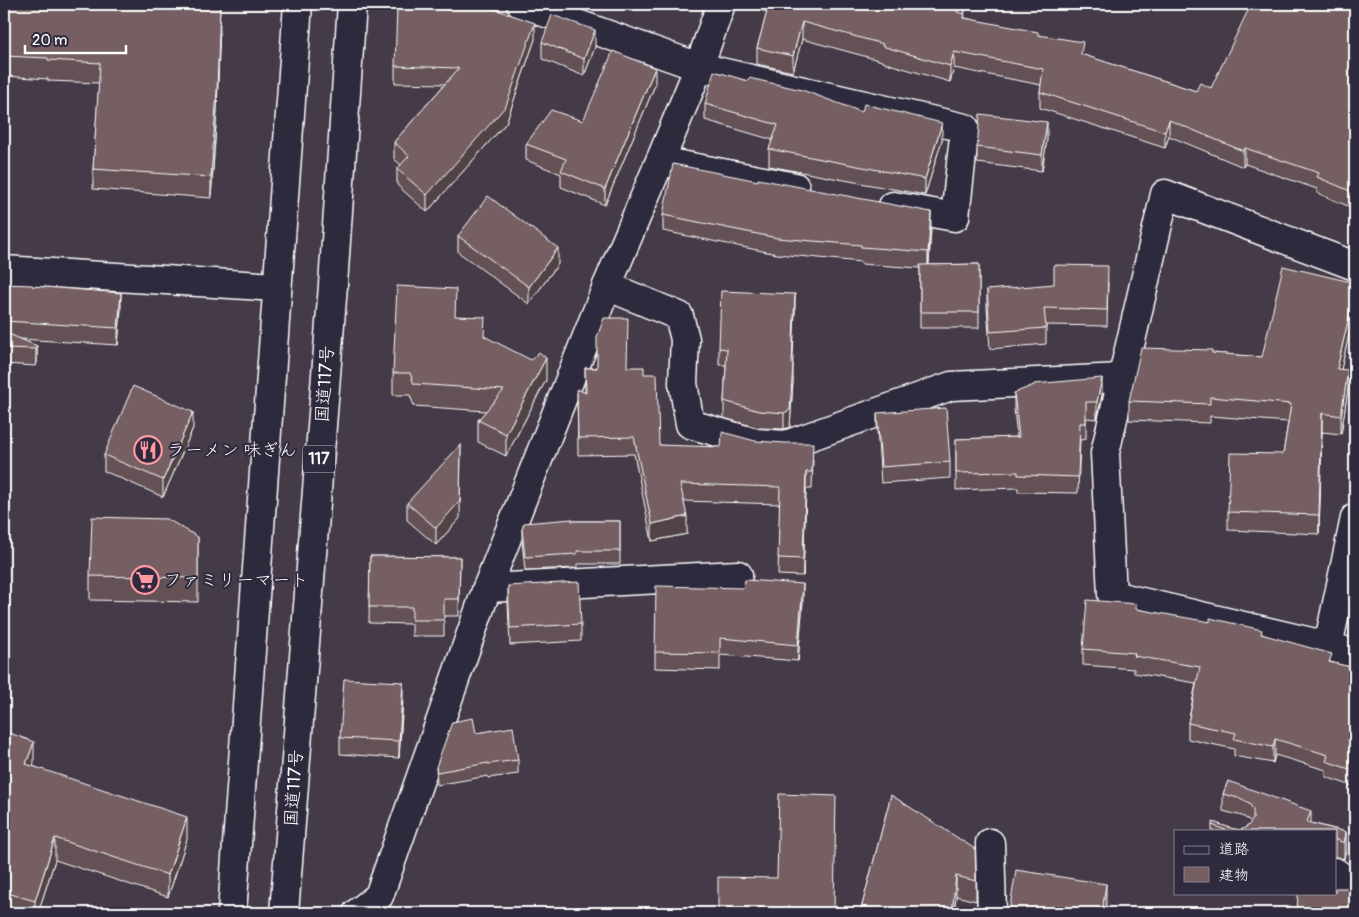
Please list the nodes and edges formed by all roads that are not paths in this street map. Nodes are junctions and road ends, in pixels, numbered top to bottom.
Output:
1 (298, 4) edge
2 (352, 4) edge
3 (521, 4) edge
4 (721, 4) edge
5 (699, 67) junction
6 (660, 161) junction
7 (817, 191) edge
8 (866, 200) edge
9 (1355, 266) edge
10 (4, 270) edge
11 (607, 286) junction
12 (277, 288) junction
13 (1123, 378) junction
14 (1355, 518) edge
15 (738, 575) dead end
16 (487, 588) junction
17 (1328, 646) junction
18 (1355, 654) edge
19 (990, 843) dead end
20 (1336, 873) edge
21 (1355, 888) edge
22 (232, 913) edge
23 (284, 913) edge
24 (357, 913) edge
25 (992, 913) edge

1 - 12 main road
2 - 23 main road, 国道117号 / 117
3 - 5 main road
4 - 5 main road
5 - 6 main road
5 - 8 main road
6 - 7 main road
6 - 11 main road
9 - 13 main road
10 - 12 main road
11 - 13 main road
11 - 16 main road
12 - 22 main road
13 - 17 main road
14 - 17 main road
15 - 16 main road
16 - 24 main road
17 - 18 main road
19 - 25 main road
20 - 21 main road

